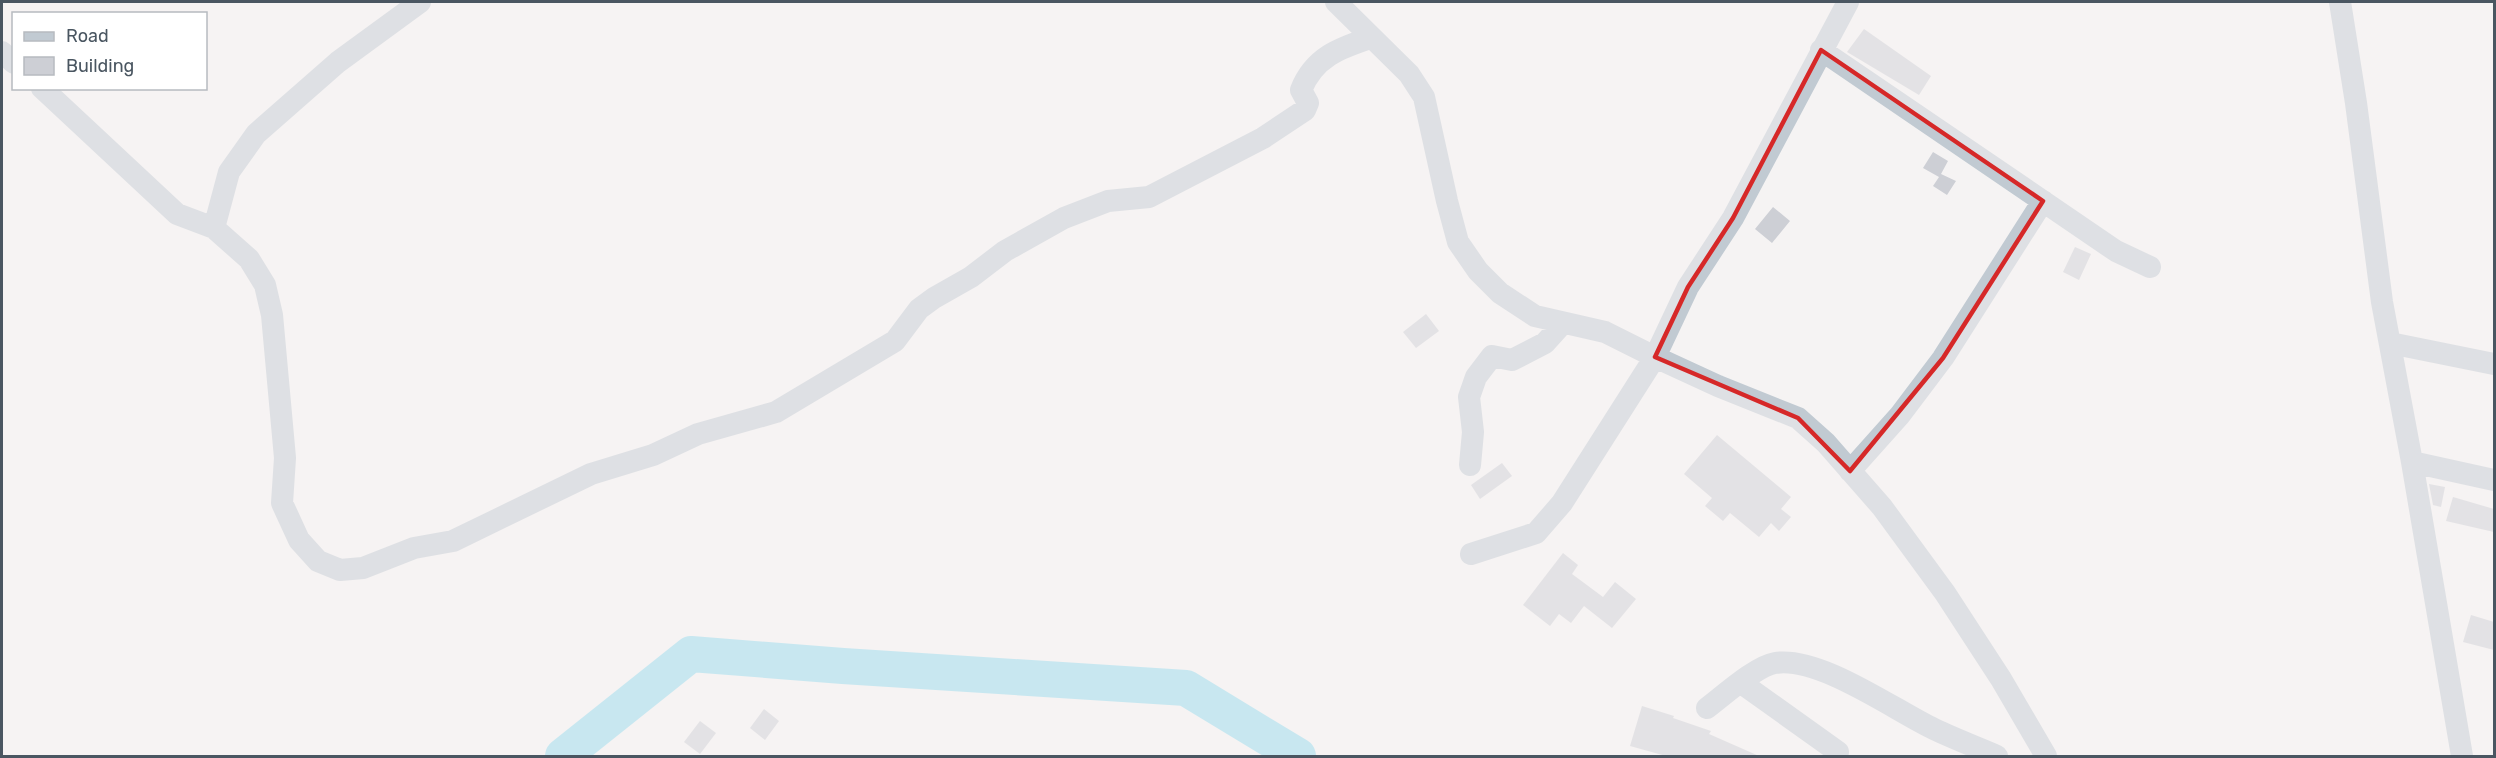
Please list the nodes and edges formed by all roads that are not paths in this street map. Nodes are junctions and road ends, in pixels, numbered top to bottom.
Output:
1 (420, 2) edge
2 (1336, 2) edge
3 (1848, 2) edge
4 (2340, 2) edge
5 (1370, 38) junction
6 (1821, 50) junction
7 (44, 90) edge
8 (2043, 201) junction
9 (214, 228) junction
10 (2151, 267) dead end
11 (1563, 323) junction
12 (2390, 343) junction
13 (1655, 357) junction
14 (2494, 364) edge
15 (2412, 462) junction
16 (1470, 465) dead end
17 (1850, 471) junction
18 (2494, 480) edge
19 (1471, 554) dead end
20 (1740, 682) junction
21 (1707, 708) dead end
22 (1838, 752) dead end
23 (1997, 756) edge
24 (2046, 756) edge
25 (2462, 756) edge

1 - 9 street
2 - 5 street
3 - 6 street
4 - 12 street
5 - 9 street
5 - 11 street
6 - 8 street
6 - 13 street
7 - 9 street
8 - 10 street
8 - 17 street
11 - 13 street
11 - 16 street
12 - 14 street
12 - 15 street
13 - 17 street
13 - 19 street
15 - 18 street
15 - 25 street
17 - 24 street
20 - 21 street
20 - 22 street
20 - 23 street

